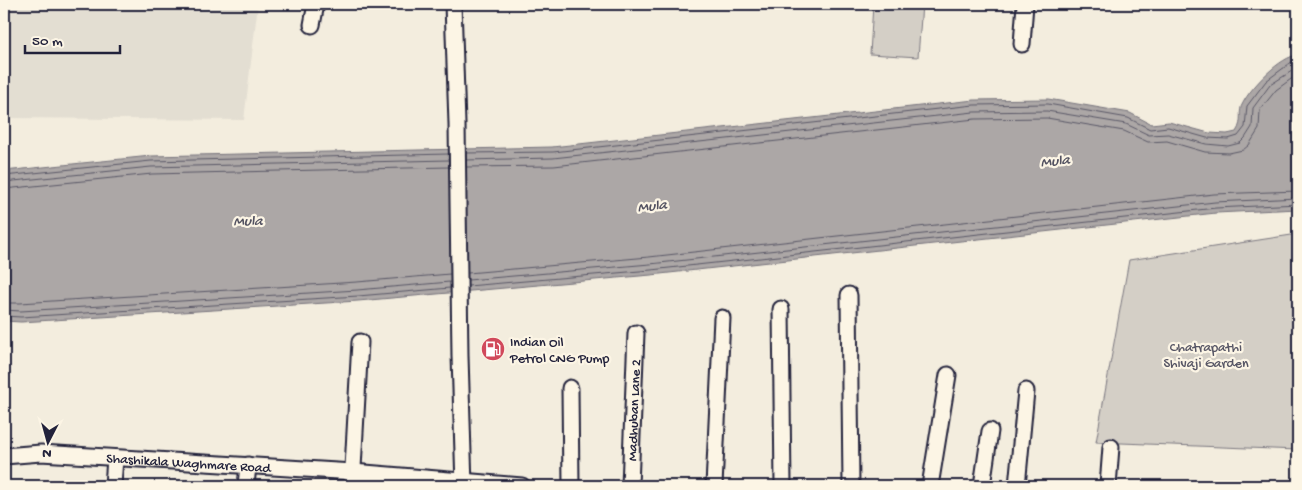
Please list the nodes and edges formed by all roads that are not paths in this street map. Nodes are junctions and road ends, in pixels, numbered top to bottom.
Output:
1 (316, 4) edge
2 (453, 4) edge
3 (1025, 4) edge
4 (312, 26) dead end
5 (1022, 44) dead end
6 (850, 294) dead end
7 (781, 309) dead end
8 (722, 318) dead end
9 (636, 333) dead end
10 (360, 342) dead end
11 (948, 375) dead end
12 (570, 388) dead end
13 (1026, 391) dead end
14 (990, 431) dead end
15 (1111, 447) dead end
16 (4, 456) edge
17 (115, 458) junction
18 (248, 466) junction
19 (352, 479) edge
20 (464, 484) edge
21 (112, 486) edge
22 (246, 486) edge
23 (522, 486) edge
24 (571, 486) edge
25 (630, 486) edge
26 (714, 486) edge
27 (783, 486) edge
28 (851, 486) edge
29 (930, 486) edge
30 (982, 486) edge
31 (1017, 486) edge
32 (1108, 486) edge

1 - 4 street
2 - 20 street
3 - 5 street
6 - 28 street
7 - 27 street
8 - 26 street
9 - 25 street, Madhuban Lane 2
10 - 19 street
11 - 29 street
12 - 24 street
13 - 31 street
14 - 30 street
15 - 32 street
16 - 17 street, Shashikala Waghmare Road
17 - 18 street, Shashikala Waghmare Road
17 - 21 street
18 - 19 street, Shashikala Waghmare Road
18 - 22 street
19 - 20 street, Shashikala Waghmare Road
20 - 23 street, Shashikala Waghmare Road

